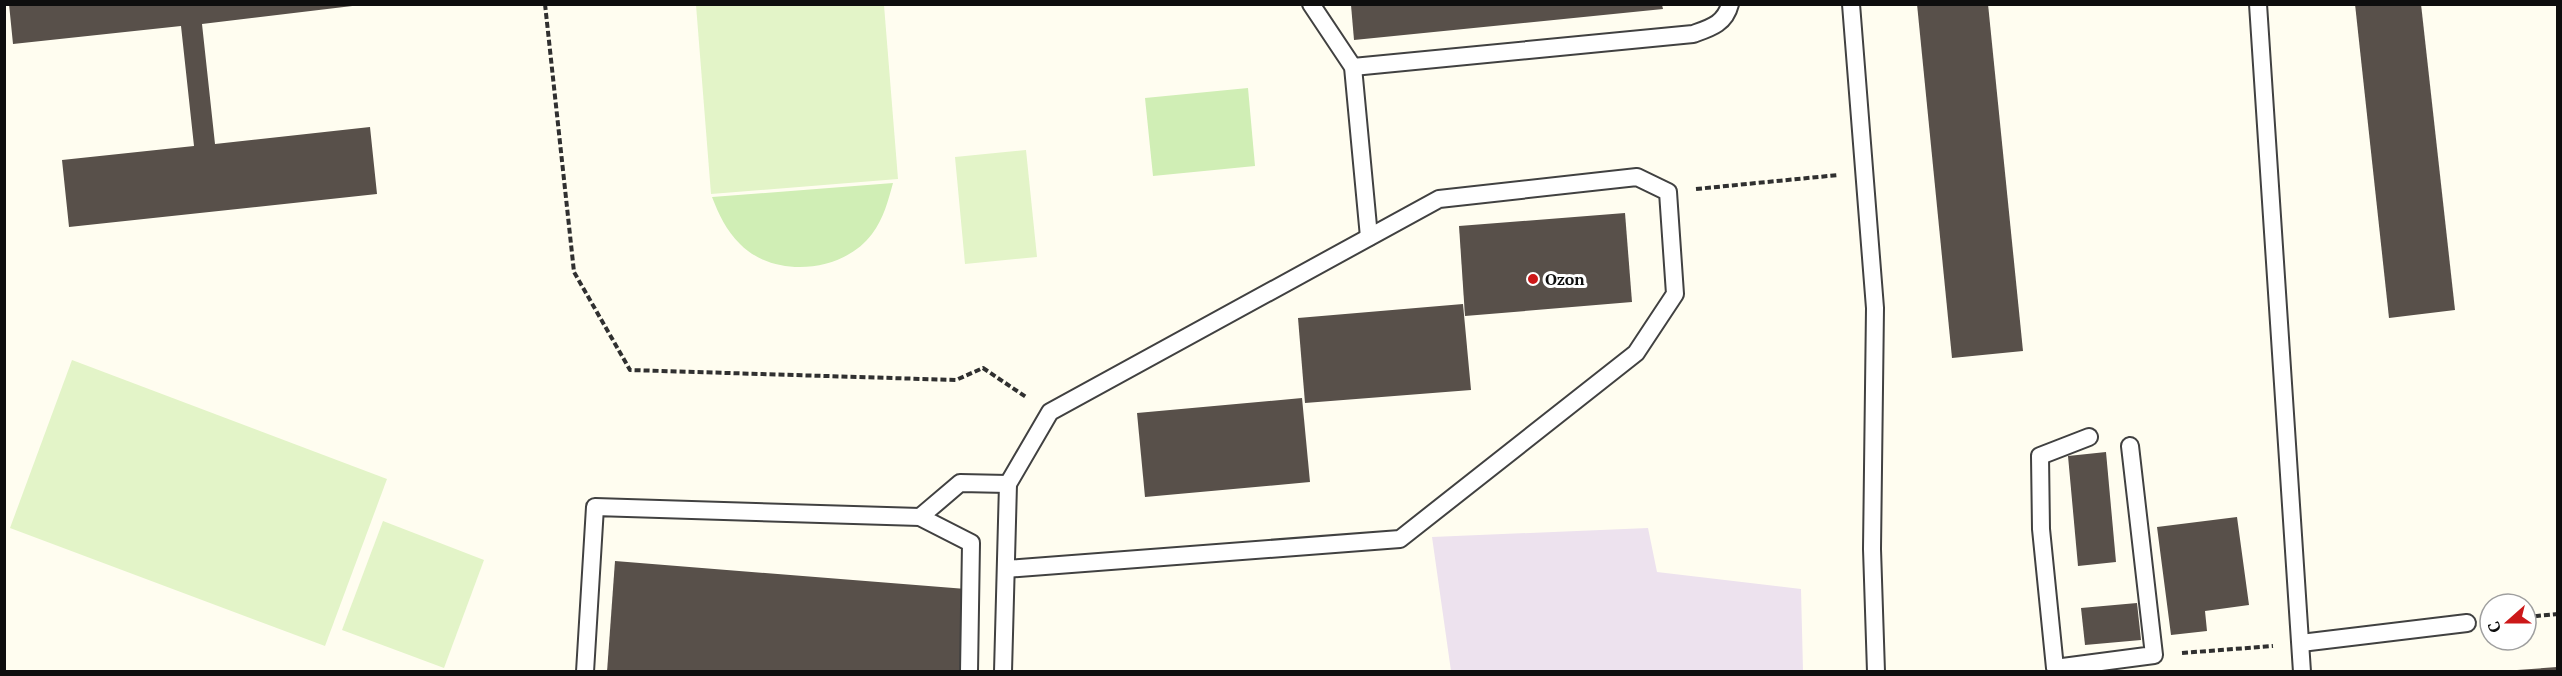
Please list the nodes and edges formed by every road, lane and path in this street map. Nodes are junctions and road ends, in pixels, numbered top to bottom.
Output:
1 (545, 4) edge
2 (1311, 4) edge
3 (1730, 4) edge
4 (1851, 4) edge
5 (2258, 4) edge
6 (1353, 68) junction
7 (1865, 173) junction
8 (1668, 192) junction
9 (1369, 237) junction
10 (1050, 412) junction
11 (2089, 437) dead end
12 (2130, 446) dead end
13 (1008, 484) junction
14 (920, 517) junction
15 (1006, 569) junction
16 (2558, 614) edge
17 (2538, 616) edge
18 (2468, 623) dead end
19 (2301, 644) junction
20 (2154, 655) junction
21 (585, 672) edge
22 (969, 672) edge
23 (1003, 672) edge
24 (1876, 672) edge
25 (2302, 672) edge

1 - 10 path
2 - 6 lane
3 - 6 lane
4 - 7 lane
5 - 19 lane
6 - 9 lane
7 - 8 path
7 - 24 lane
8 - 9 lane
8 - 15 lane
9 - 10 lane
10 - 13 lane
11 - 20 lane
12 - 20 lane
13 - 14 lane
13 - 15 lane
14 - 21 lane
14 - 22 lane
15 - 23 lane
16 - 17 path
18 - 19 lane
19 - 20 path
19 - 25 lane

